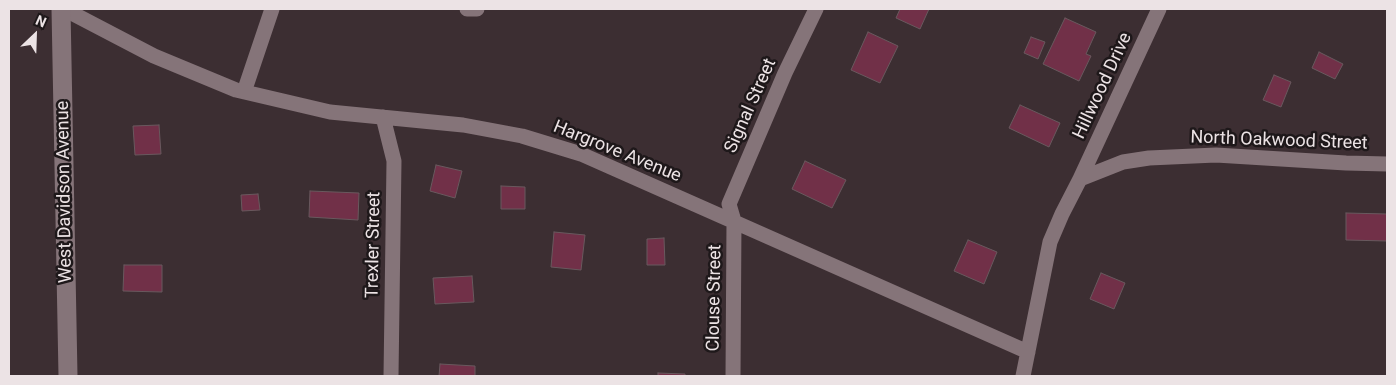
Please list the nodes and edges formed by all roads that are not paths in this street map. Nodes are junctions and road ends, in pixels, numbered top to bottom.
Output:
1 (62, 9) edge
2 (272, 9) edge
3 (467, 9) edge
4 (477, 9) edge
5 (816, 9) edge
6 (1159, 9) edge
7 (244, 92) junction
8 (383, 117) junction
9 (1387, 164) edge
10 (1080, 179) junction
11 (734, 221) junction
12 (1028, 352) junction
13 (68, 376) edge
14 (390, 376) edge
15 (732, 376) edge
16 (1023, 376) edge

1 - 7 street, Hargrove Avenue
1 - 13 street, West Davidson Avenue
2 - 7 street
3 - 4 street
5 - 11 street, Signal Street
6 - 10 street, Hillwood Drive
7 - 8 street, Hargrove Avenue
8 - 11 street, Hargrove Avenue
8 - 14 street, Trexler Street
9 - 10 street, North Oakwood Street
10 - 12 street
11 - 12 street, Hargrove Avenue
11 - 15 street, Clouse Street
12 - 16 street

